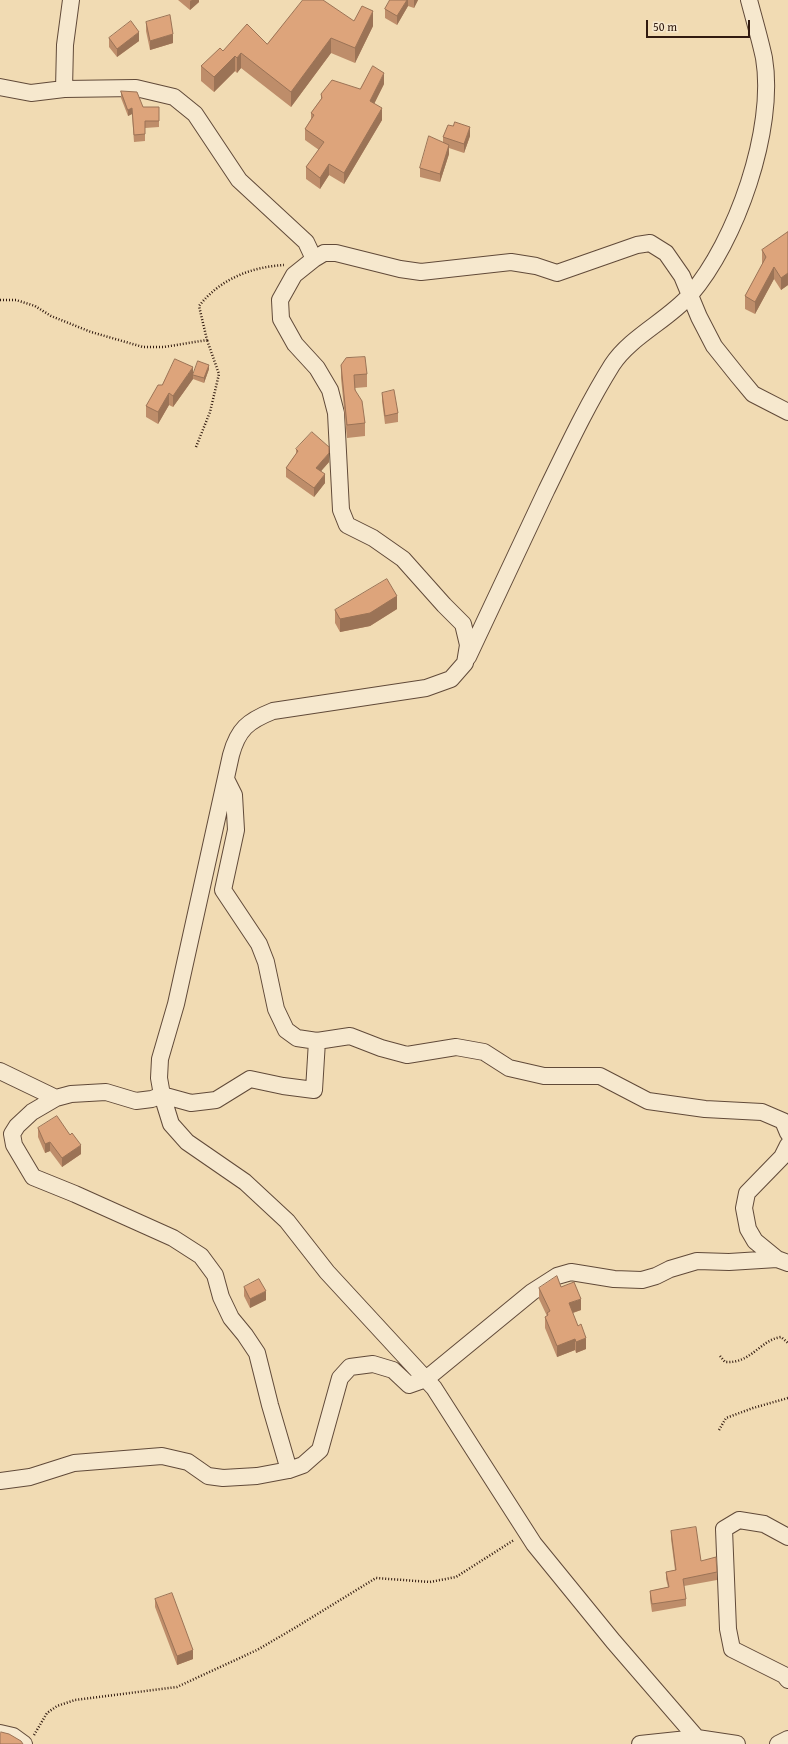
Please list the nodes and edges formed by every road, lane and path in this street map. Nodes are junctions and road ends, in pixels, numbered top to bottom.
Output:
1 (71, 0) edge
2 (749, 0) edge
3 (0, 87) edge
4 (64, 89) junction
5 (310, 262) junction
6 (689, 296) junction
7 (0, 300) edge
8 (207, 340) junction
9 (788, 412) edge
10 (196, 446) dead end
11 (465, 663) junction
12 (226, 779) junction
13 (317, 1042) junction
14 (0, 1071) edge
15 (162, 1095) junction
16 (56, 1098) junction
17 (788, 1133) edge
18 (788, 1145) edge
19 (782, 1261) edge
20 (788, 1343) edge
21 (720, 1356) dead end
22 (426, 1380) junction
23 (788, 1398) edge
24 (719, 1430) dead end
25 (289, 1470) junction
26 (0, 1481) edge
27 (526, 1531) junction
28 (788, 1536) edge
29 (788, 1680) edge
30 (0, 1733) edge
31 (788, 1739) edge
32 (28, 1741) edge
33 (699, 1741) edge
34 (640, 1744) edge
35 (737, 1744) edge
36 (778, 1744) edge

1 - 4 street
2 - 6 street
3 - 4 street
4 - 5 street
5 - 6 street
5 - 8 path
5 - 11 street
6 - 9 street
6 - 11 street
7 - 8 path
8 - 10 path
11 - 12 street
12 - 13 street
12 - 15 street
13 - 15 street
13 - 17 street
14 - 16 street
15 - 16 street
15 - 22 street
16 - 25 street
18 - 19 street
19 - 22 street
20 - 21 path
22 - 25 street
22 - 27 street
23 - 24 path
25 - 26 street
27 - 32 path
27 - 33 street
28 - 29 street
30 - 32 street
31 - 36 street
33 - 34 street
33 - 35 street

